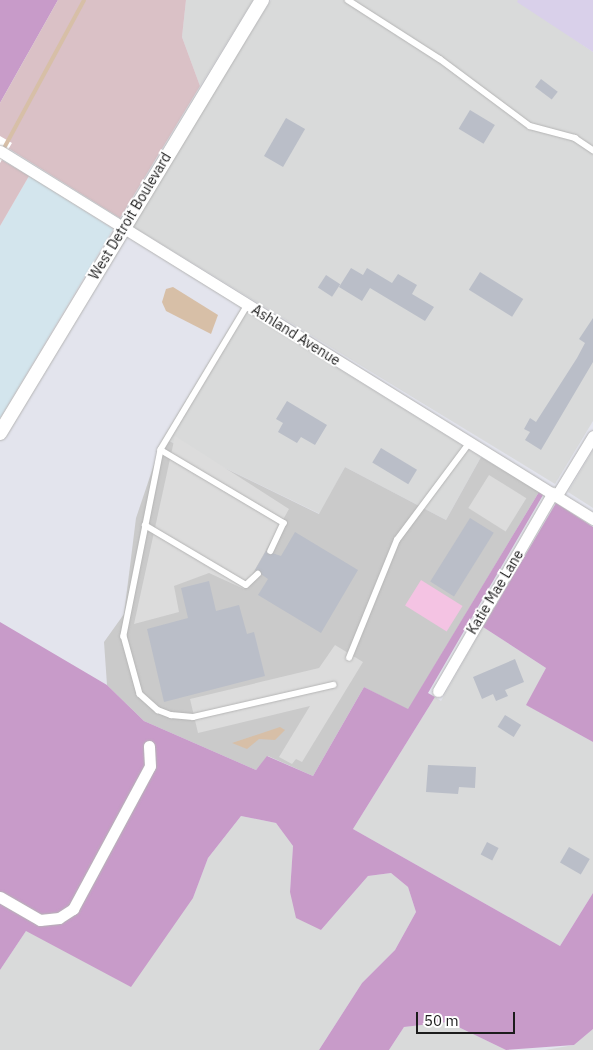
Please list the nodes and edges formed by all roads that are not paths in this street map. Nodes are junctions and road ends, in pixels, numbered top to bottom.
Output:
1 (262, 0) edge
2 (348, 0) edge
3 (593, 150) edge
4 (3, 152) edge
5 (122, 228) junction
6 (248, 305) junction
7 (0, 433) edge
8 (593, 436) edge
9 (470, 442) junction
10 (161, 450) junction
11 (555, 494) junction
12 (593, 519) edge
13 (145, 525) junction
14 (271, 551) dead end
15 (258, 574) dead end
16 (349, 658) dead end
17 (333, 685) dead end
18 (438, 691) dead end
19 (149, 746) dead end
20 (0, 897) edge

1 - 5 street, West Detroit Boulevard
2 - 3 lane
4 - 5 street, Ashland Avenue
5 - 6 street, Ashland Avenue
5 - 7 street, West Detroit Boulevard
6 - 9 street, Ashland Avenue
6 - 10 lane
8 - 11 street, Katie Mae Lane
9 - 11 street, Ashland Avenue
9 - 16 lane
10 - 13 lane
10 - 14 lane
11 - 12 street, Ashland Avenue
11 - 18 street, Katie Mae Lane
13 - 15 lane
13 - 17 lane
19 - 20 street

